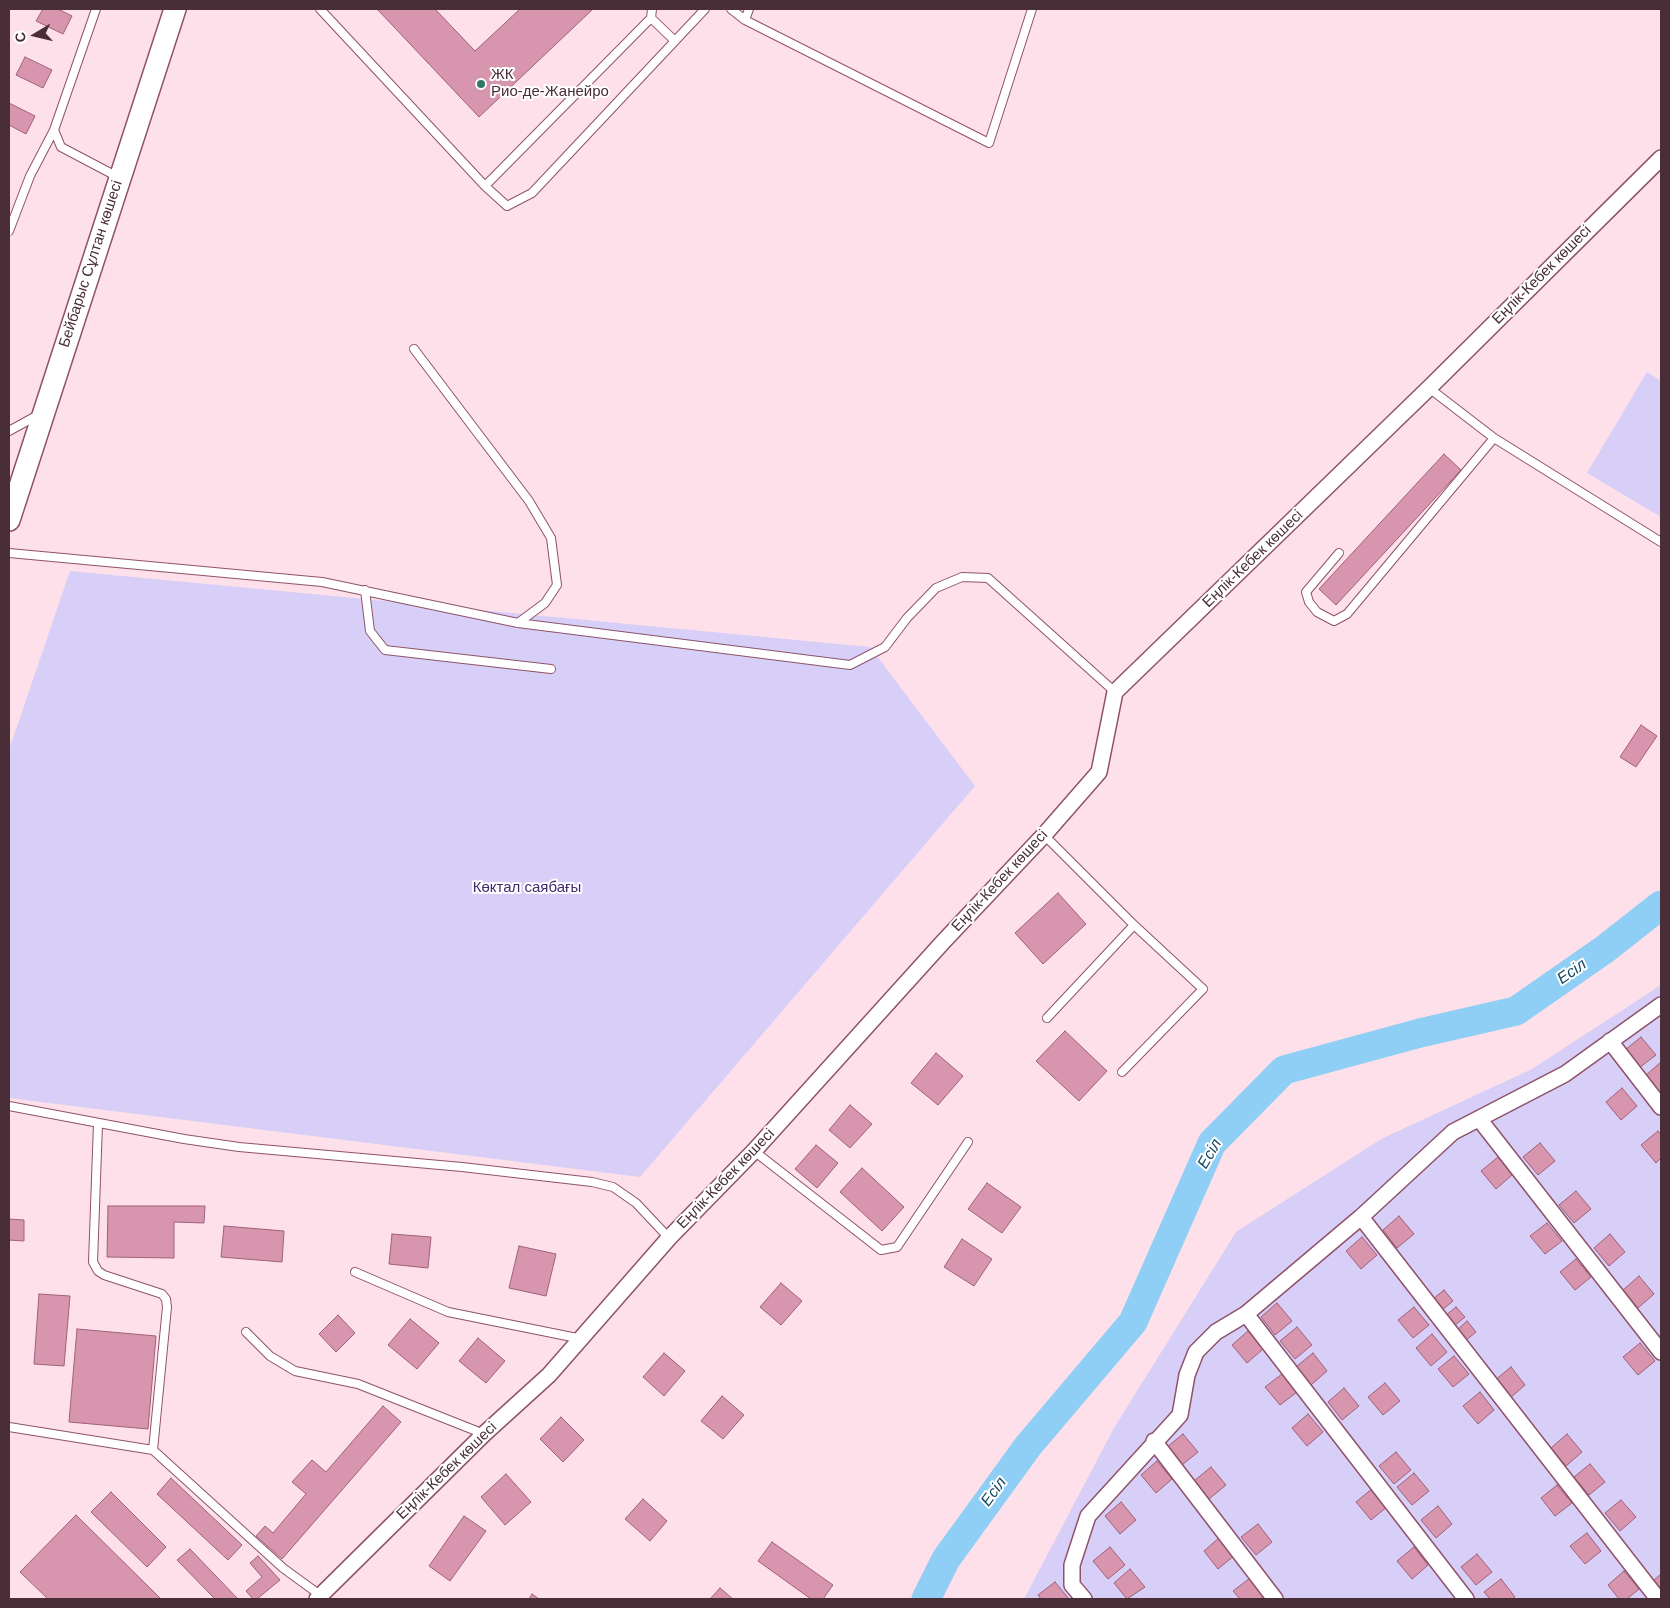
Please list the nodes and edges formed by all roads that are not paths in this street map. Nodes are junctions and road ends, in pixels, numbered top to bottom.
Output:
1 (96, 9) edge
2 (175, 9) edge
3 (320, 9) edge
4 (652, 9) edge
5 (705, 9) edge
6 (731, 9) edge
7 (749, 9) edge
8 (1032, 9) edge
9 (651, 18) junction
10 (745, 20) junction
11 (675, 41) junction
12 (54, 130) junction
13 (1661, 158) edge
14 (119, 178) junction
15 (485, 186) junction
16 (9, 231) edge
17 (414, 349) dead end
18 (1429, 388) junction
19 (42, 413) junction
20 (9, 431) edge
21 (1494, 438) junction
22 (9, 520) edge
23 (1661, 542) edge
24 (9, 553) edge
25 (1340, 553) dead end
26 (365, 590) junction
27 (518, 623) junction
28 (551, 669) dead end
29 (1115, 692) junction
30 (1044, 835) junction
31 (1134, 925) junction
32 (1661, 1006) edge
33 (1047, 1018) dead end
34 (1610, 1041) junction
35 (1122, 1072) dead end
36 (9, 1106) edge
37 (1661, 1107) edge
38 (1480, 1120) junction
39 (98, 1124) junction
40 (968, 1142) dead end
41 (754, 1151) junction
42 (1362, 1217) junction
43 (669, 1238) junction
44 (355, 1272) dead end
45 (1246, 1314) junction
46 (246, 1332) dead end
47 (582, 1339) junction
48 (1661, 1352) edge
49 (9, 1427) edge
50 (484, 1434) junction
51 (1154, 1441) junction
52 (153, 1450) junction
53 (319, 1597) edge
54 (1084, 1599) edge
55 (1275, 1599) edge
56 (1466, 1599) edge
57 (1658, 1599) edge

1 - 12 lane
2 - 14 street, Бейбарыс Сұлтан көшесі
3 - 15 lane
4 - 9 lane
5 - 11 lane
6 - 10 lane
7 - 10 lane
8 - 10 lane
9 - 11 lane
9 - 15 lane
11 - 15 lane
12 - 14 lane
12 - 16 lane
13 - 18 street, Еңлік-Кебек көшесі
14 - 19 street, Бейбарыс Сұлтан көшесі
17 - 27 lane
18 - 21 lane
18 - 29 street, Еңлік-Кебек көшесі
19 - 20 lane
19 - 22 street, Бейбарыс Сұлтан көшесі
21 - 23 lane
21 - 25 lane
24 - 26 lane
26 - 27 lane
26 - 28 lane
27 - 29 lane
29 - 30 street, Еңлік-Кебек көшесі
30 - 31 lane
30 - 41 street, Еңлік-Кебек көшесі
31 - 33 lane
31 - 35 lane
32 - 34 street
34 - 37 street
34 - 38 street
36 - 39 lane
38 - 42 street
38 - 48 street
39 - 43 lane
39 - 52 lane
40 - 41 lane
41 - 43 street, Еңлік-Кебек көшесі
42 - 45 street
42 - 57 street
43 - 47 street, Еңлік-Кебек көшесі
44 - 47 lane
45 - 51 street
45 - 56 street
46 - 50 lane
47 - 50 street, Еңлік-Кебек көшесі
49 - 52 lane
50 - 53 street, Еңлік-Кебек көшесі
51 - 54 street
51 - 55 street
52 - 53 lane

